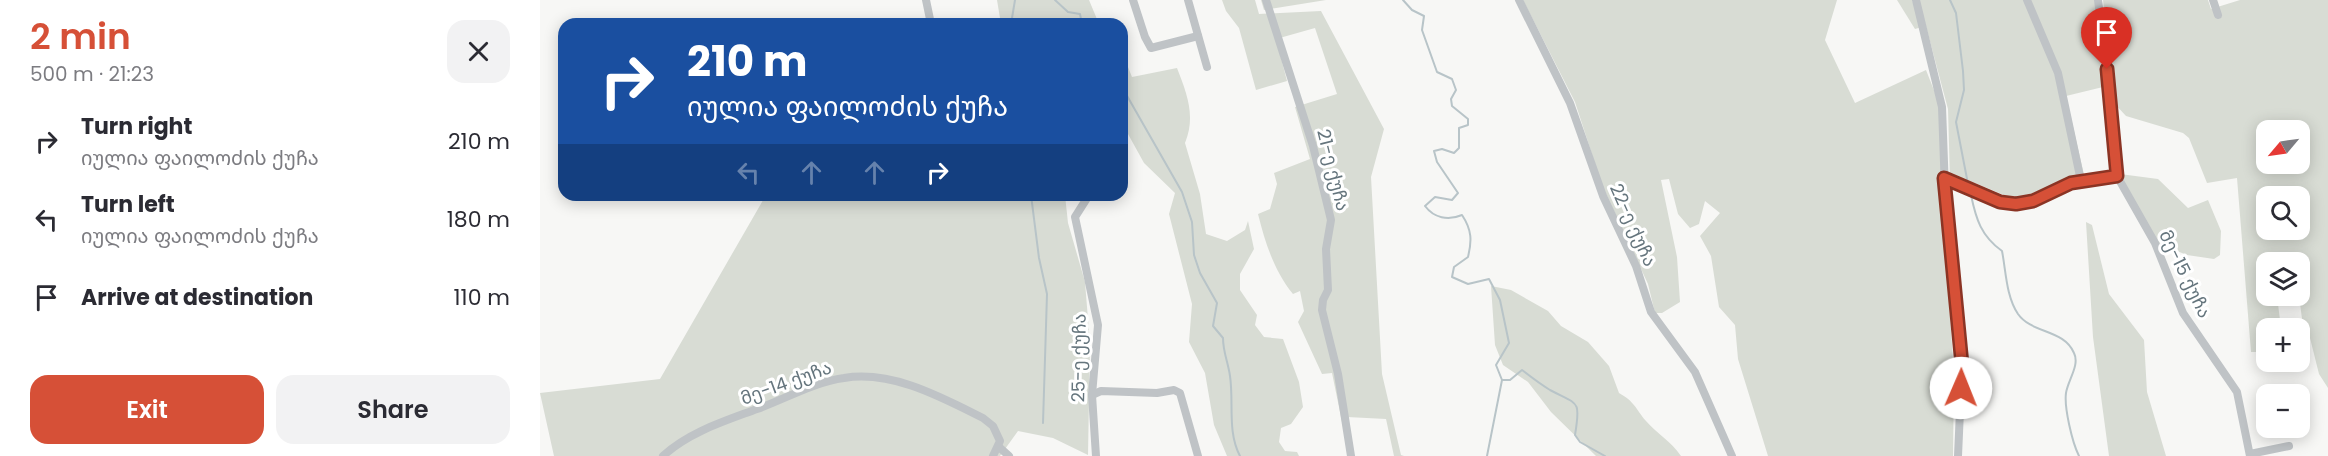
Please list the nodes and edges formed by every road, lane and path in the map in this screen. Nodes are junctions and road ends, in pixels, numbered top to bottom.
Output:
1 (926, 0) edge
2 (1133, 0) edge
3 (1188, 0) edge
4 (1266, 0) edge
5 (1519, 0) edge
6 (1916, 0) edge
7 (2027, 0) edge
8 (2098, 0) edge
9 (2213, 0) edge
10 (2217, 15) dead end
11 (930, 18) edge
12 (1198, 36) junction
13 (1207, 67) dead end
14 (2117, 176) junction
15 (1944, 178) junction
16 (2081, 181) junction
17 (1085, 201) edge
18 (1092, 394) junction
19 (2289, 446) dead end
20 (999, 447) junction
21 (2250, 455) edge
22 (663, 456) edge
23 (993, 456) edge
24 (1009, 456) edge
25 (1096, 456) edge
26 (1198, 456) edge
27 (1351, 456) edge
28 (1732, 456) edge
29 (1958, 456) edge

1 - 11 street
2 - 12 street
3 - 12 street
4 - 27 street, 21-ე ქუჩა
5 - 28 street, 22-ე ქუჩა
6 - 15 street
7 - 16 street
8 - 14 street
9 - 10 street
12 - 13 street
14 - 16 street
14 - 21 street, მე-15 ქუჩა
15 - 16 street
15 - 29 street
17 - 18 street, 25-ე ქუჩა
18 - 25 street, 25-ე ქუჩა
18 - 26 street
19 - 21 street
20 - 22 street, მე-14 ქუჩა
20 - 23 street
20 - 24 street

